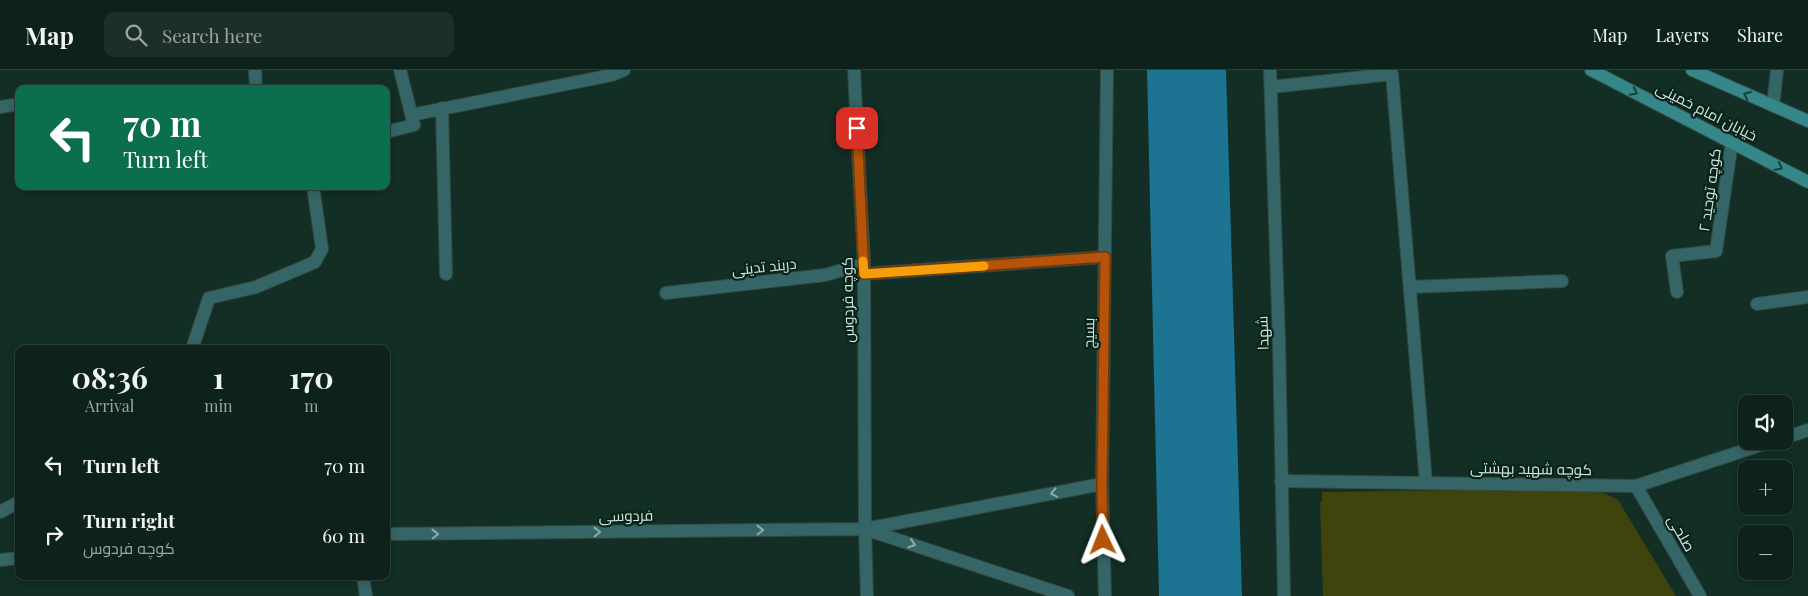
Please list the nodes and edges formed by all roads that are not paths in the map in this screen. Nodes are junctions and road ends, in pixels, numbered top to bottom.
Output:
1 (254, 70) edge
2 (400, 70) edge
3 (624, 70) edge
4 (854, 70) edge
5 (1107, 70) edge
6 (1270, 70) edge
7 (1591, 70) edge
8 (1692, 70) edge
9 (1777, 70) edge
10 (256, 85) edge
11 (1271, 87) junction
12 (15, 105) edge
13 (1773, 106) junction
14 (0, 107) edge
15 (442, 108) junction
16 (411, 114) junction
17 (1808, 121) edge
18 (390, 131) edge
19 (1732, 142) junction
20 (1808, 182) edge
21 (314, 190) edge
22 (1105, 257) junction
23 (864, 269) junction
24 (446, 274) dead end
25 (1562, 281) dead end
26 (1410, 287) junction
27 (1677, 292) dead end
28 (666, 293) dead end
29 (1808, 297) edge
30 (1756, 304) dead end
31 (193, 345) edge
32 (1808, 430) edge
33 (1793, 435) edge
34 (1746, 450) edge
35 (1281, 481) junction
36 (1426, 483) junction
37 (1102, 484) junction
38 (1636, 486) junction
39 (15, 504) edge
40 (0, 512) edge
41 (865, 529) junction
42 (390, 534) edge
43 (15, 558) edge
44 (0, 560) edge
45 (364, 580) edge
46 (366, 596) edge
47 (867, 596) edge
48 (1068, 596) edge
49 (1105, 596) edge
50 (1284, 596) edge
51 (1700, 596) edge

1 - 10 street
2 - 16 street
3 - 15 street
4 - 23 street, کوچه فردوس
5 - 22 street, بسیج
6 - 11 street, شهدا
7 -> 19 main road, خیابان امام خمینی
13 -> 8 main road, خیابان امام خمینی
9 - 13 street
11 - 26 street
11 - 35 street, شهدا
12 - 14 street
13 - 17 main road, خیابان امام خمینی
15 - 16 street
15 - 24 street
16 - 18 street
19 -> 20 main road, خیابان امام خمینی
19 - 27 street, کوچه توحید ۲
21 - 31 street
22 - 23 street, دربند تدینی
22 - 37 street, بسیج
23 - 28 street, دربند تدینی
23 - 41 street, کوچه فردوس
25 - 26 street
26 - 36 street
29 - 30 street
32 - 33 street
34 - 38 street, کوچه شهید بهشتی
35 - 36 street, کوچه شهید بهشتی
35 - 50 street, شهدا
36 - 38 street, کوچه شهید بهشتی
37 -> 41 street
37 - 49 street, بسیج
38 - 51 street, صلحی
39 - 40 street
42 -> 41 street, فردوسی
41 - 47 street, کوچه فردوس
41 -> 48 street
43 - 44 street
45 - 46 street

